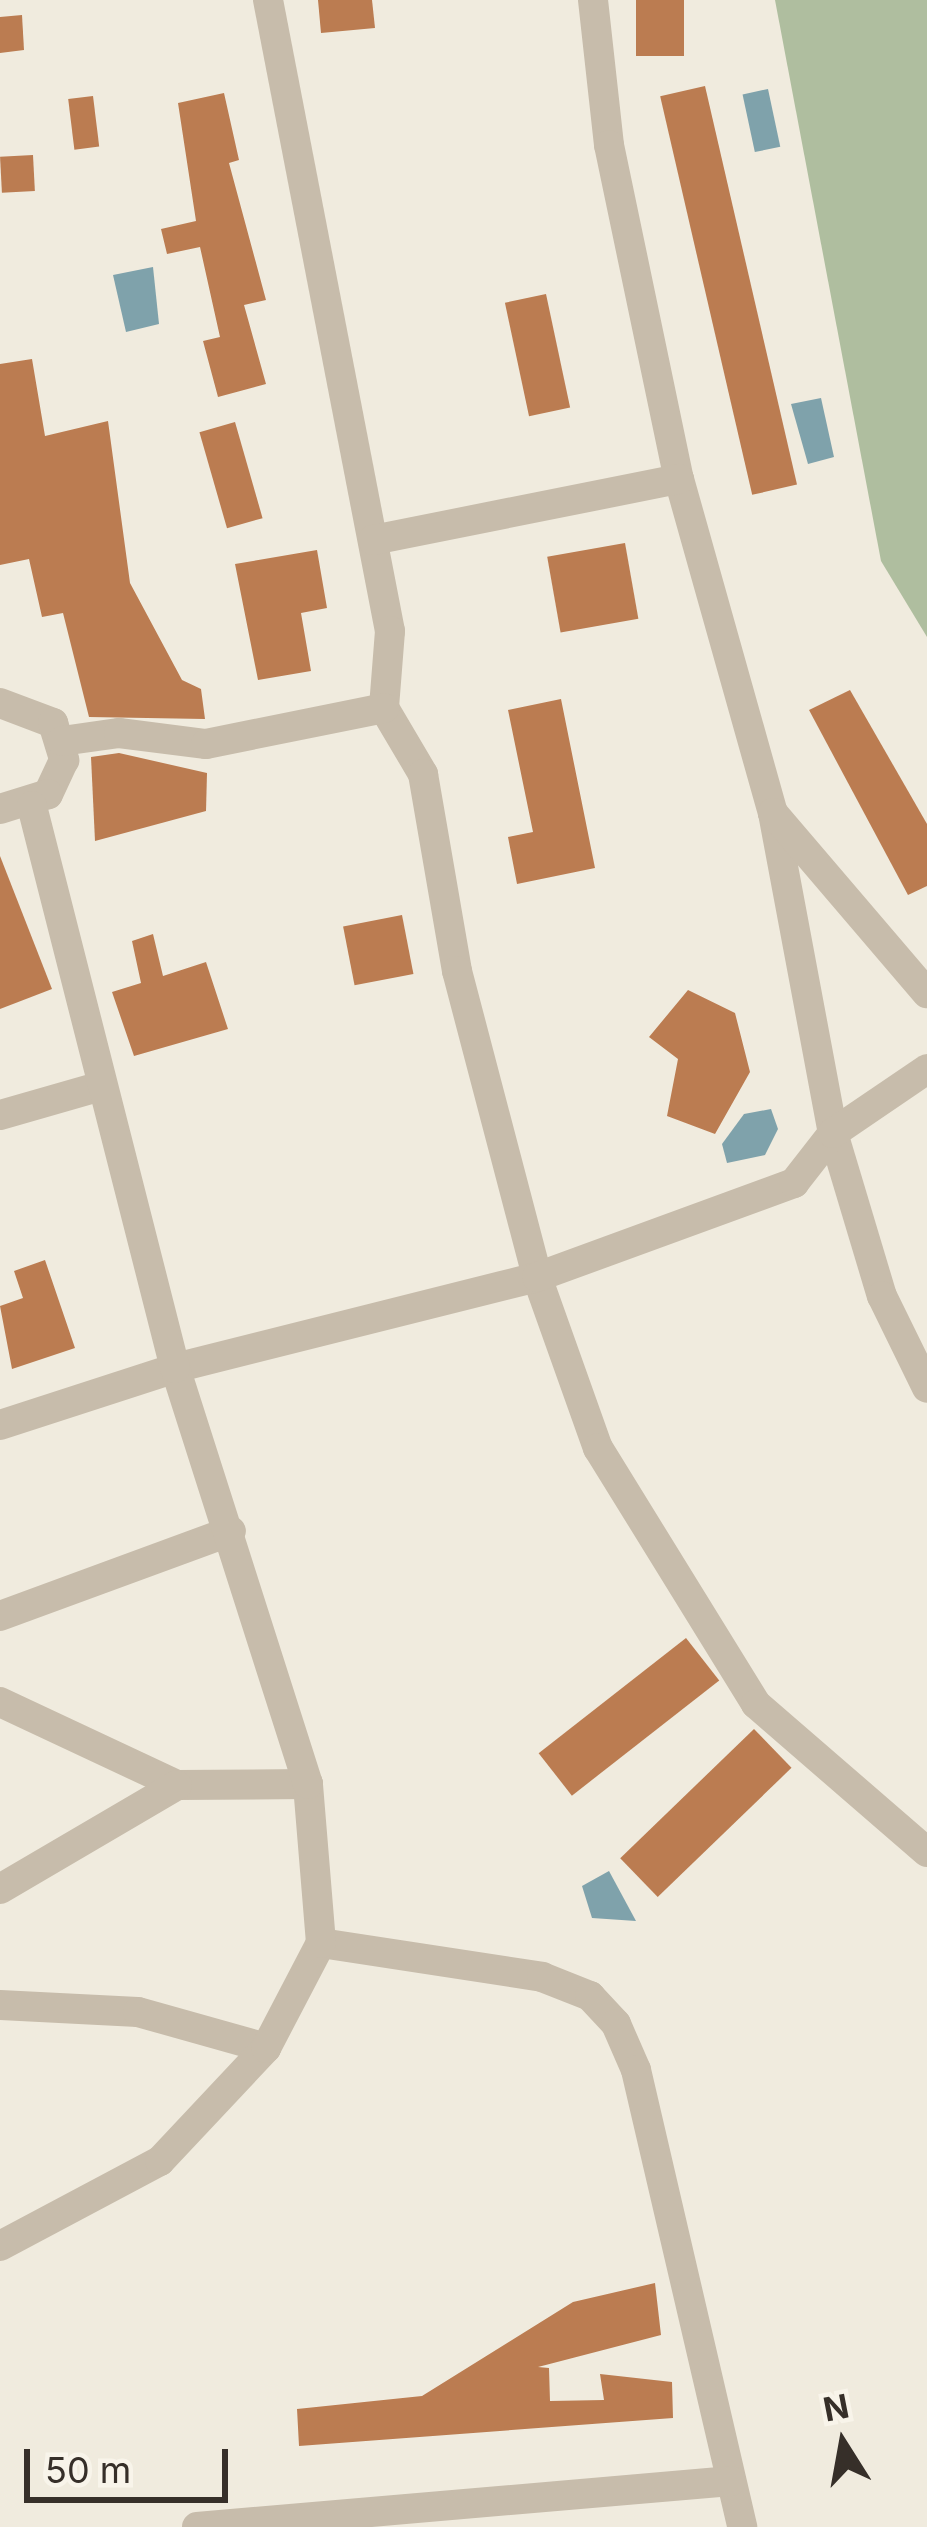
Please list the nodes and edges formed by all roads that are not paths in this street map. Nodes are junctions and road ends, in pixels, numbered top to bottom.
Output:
1 (268, 0) edge
2 (593, 0) edge
3 (679, 479) junction
4 (373, 540) junction
5 (0, 703) edge
6 (384, 708) junction
7 (62, 741) junction
8 (32, 806) junction
9 (0, 808) edge
10 (773, 813) junction
11 (927, 993) edge
12 (927, 1069) edge
13 (101, 1086) junction
14 (0, 1115) edge
15 (833, 1133) junction
16 (537, 1276) junction
17 (175, 1368) junction
18 (927, 1388) edge
19 (0, 1425) edge
20 (231, 1531) junction
21 (11, 1617) edge
22 (0, 1647) edge
23 (0, 1702) edge
24 (308, 1784) junction
25 (177, 1785) junction
26 (927, 1852) edge
27 (0, 1889) edge
28 (321, 1943) junction
29 (0, 2005) edge
30 (266, 2048) junction
31 (0, 2246) edge
32 (731, 2481) junction
33 (197, 2527) edge
34 (742, 2527) edge

1 - 4 street
2 - 3 street
3 - 4 street
3 - 10 street
4 - 6 street
5 - 7 street
6 - 7 street
6 - 16 street
7 - 8 street
8 - 9 street
8 - 13 street
10 - 11 street
10 - 15 street
12 - 15 street
13 - 14 street
13 - 17 street
15 - 16 street
15 - 18 street
16 - 17 street
16 - 26 street
17 - 19 street
17 - 20 street
20 - 21 street
20 - 24 street
21 - 22 street
23 - 25 street
24 - 25 street
24 - 28 street
25 - 27 street
28 - 30 street
28 - 32 street
29 - 30 street
30 - 31 street
32 - 33 street
32 - 34 street

